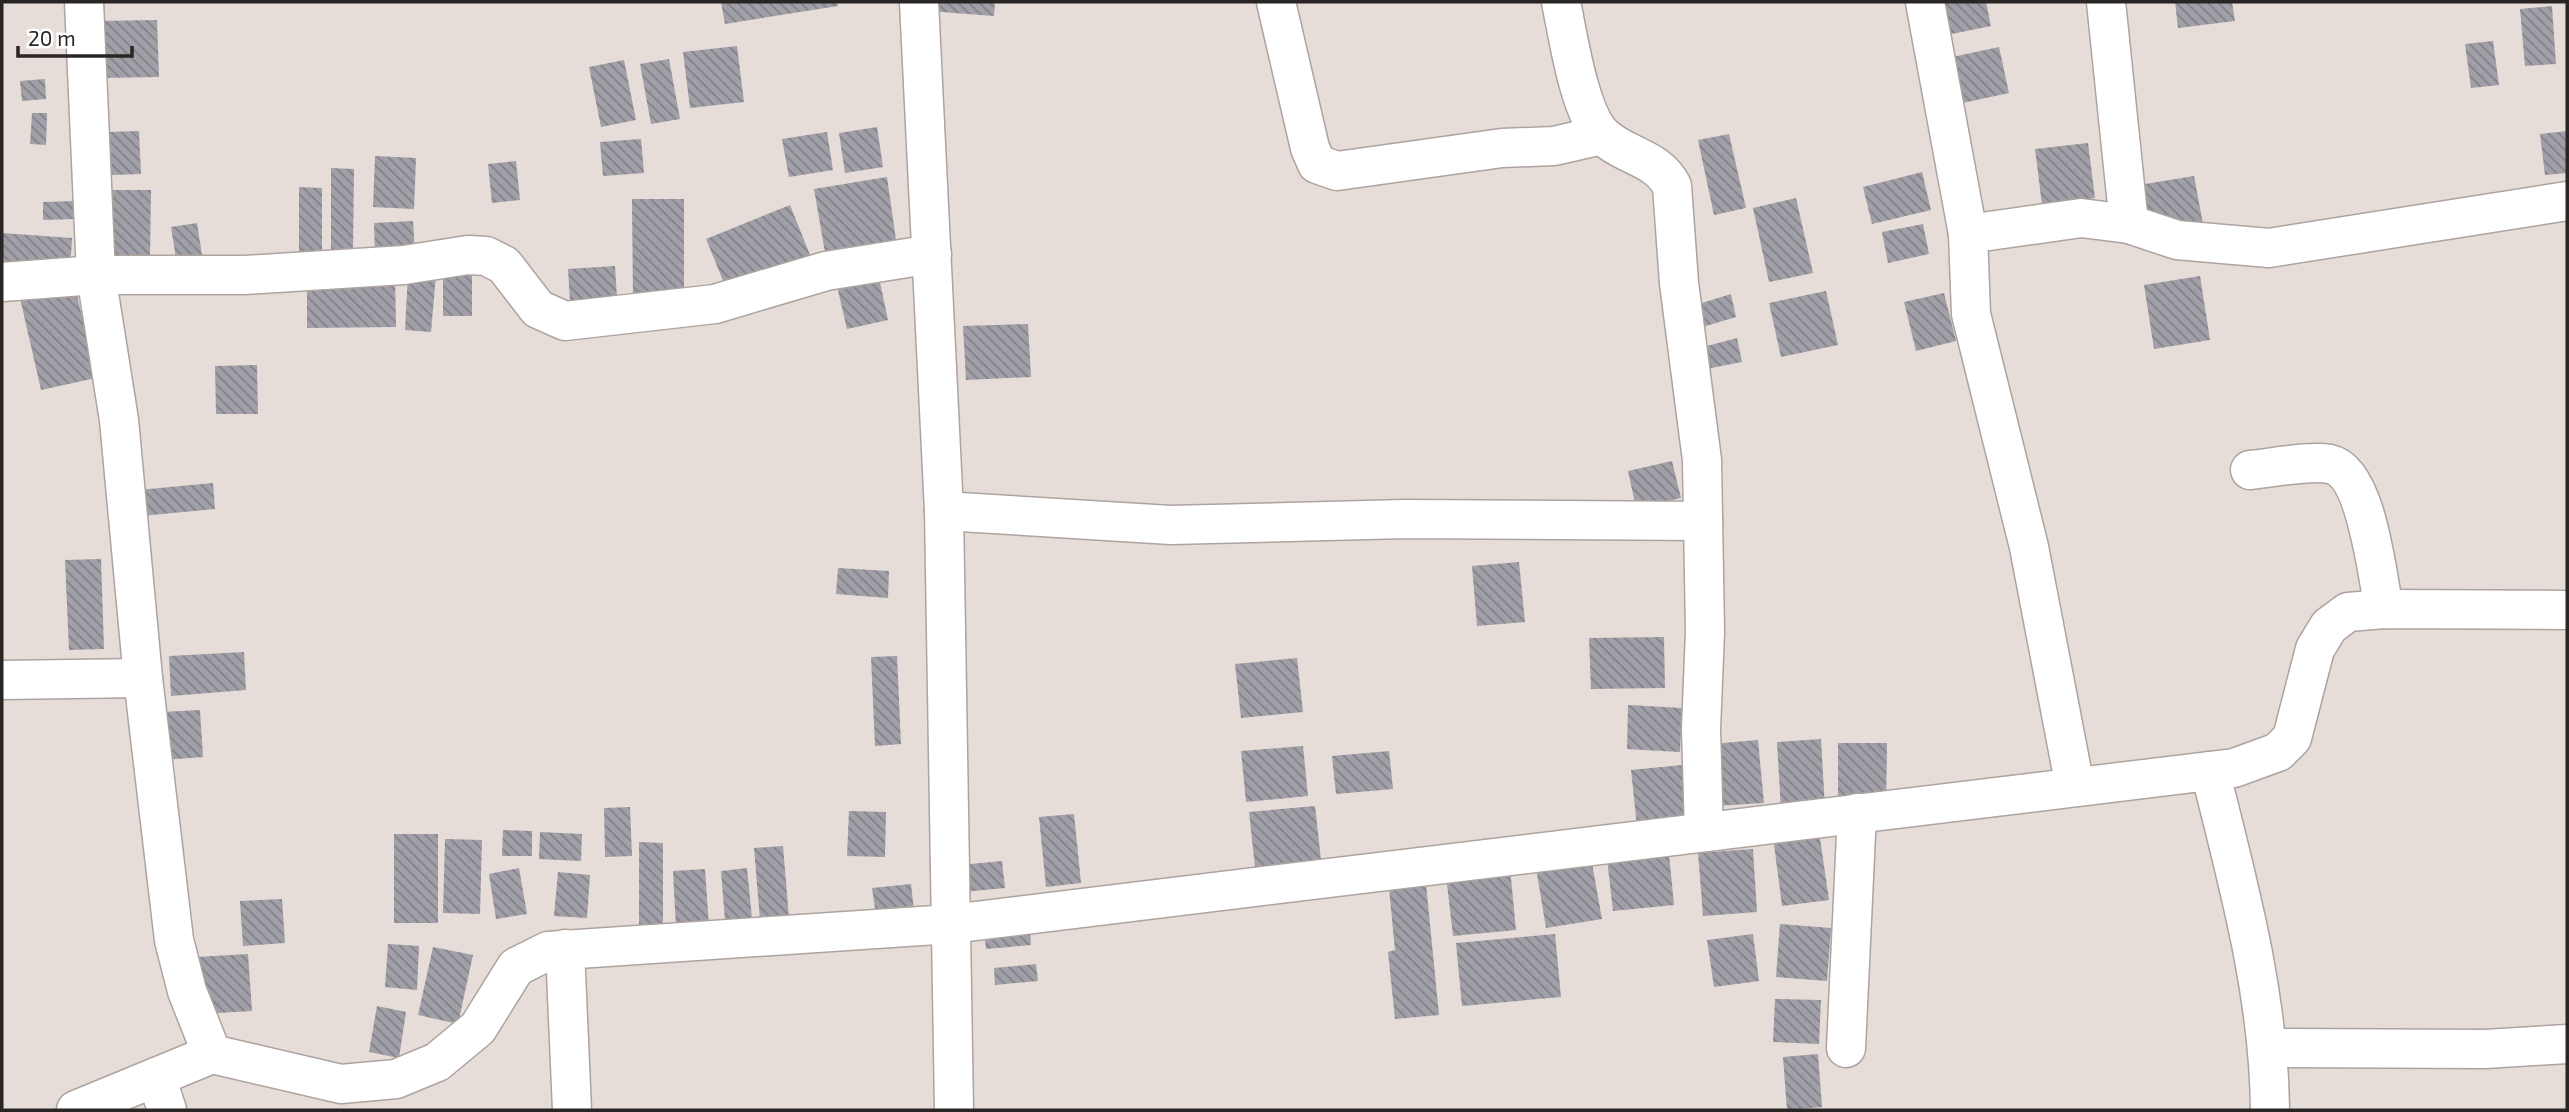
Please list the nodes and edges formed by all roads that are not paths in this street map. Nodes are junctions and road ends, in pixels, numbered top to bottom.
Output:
1 (84, 2) edge
2 (919, 2) edge
3 (1276, 2) edge
4 (1561, 2) edge
5 (1925, 2) edge
6 (2106, 2) edge
7 (1602, 135) junction
8 (2567, 201) edge
9 (2129, 224) junction
10 (1968, 234) junction
11 (932, 254) junction
12 (96, 275) junction
13 (2, 282) edge
14 (2250, 470) dead end
15 (944, 511) junction
16 (1703, 521) junction
17 (2384, 609) junction
18 (2567, 610) edge
19 (143, 678) junction
20 (2, 680) edge
21 (2210, 771) junction
22 (2076, 787) junction
23 (1857, 813) junction
24 (1704, 832) junction
25 (951, 925) junction
26 (565, 949) junction
27 (2567, 1044) edge
28 (1846, 1048) dead end
29 (2270, 1048) junction
30 (212, 1054) junction
31 (161, 1094) edge
32 (358, 1096) edge
33 (76, 1110) edge
34 (572, 1110) edge
35 (954, 1110) edge
36 (2270, 1110) edge

1 - 12 street
2 - 11 street
3 - 7 street
4 - 7 street
5 - 10 street
6 - 9 street
7 - 16 street
8 - 9 street
9 - 10 street
10 - 22 street
11 - 12 street
11 - 15 street
12 - 13 street
12 - 19 street
14 - 17 street
15 - 16 street
15 - 25 street
16 - 24 street
17 - 18 street
17 - 21 street
19 - 20 street
19 - 30 street
21 - 22 street
21 - 29 street
22 - 23 street
23 - 24 street
23 - 28 street
24 - 25 street
25 - 26 street
25 - 35 street
26 - 32 street
26 - 34 street
27 - 29 street
29 - 36 street
30 - 31 street
30 - 32 street
31 - 33 street

